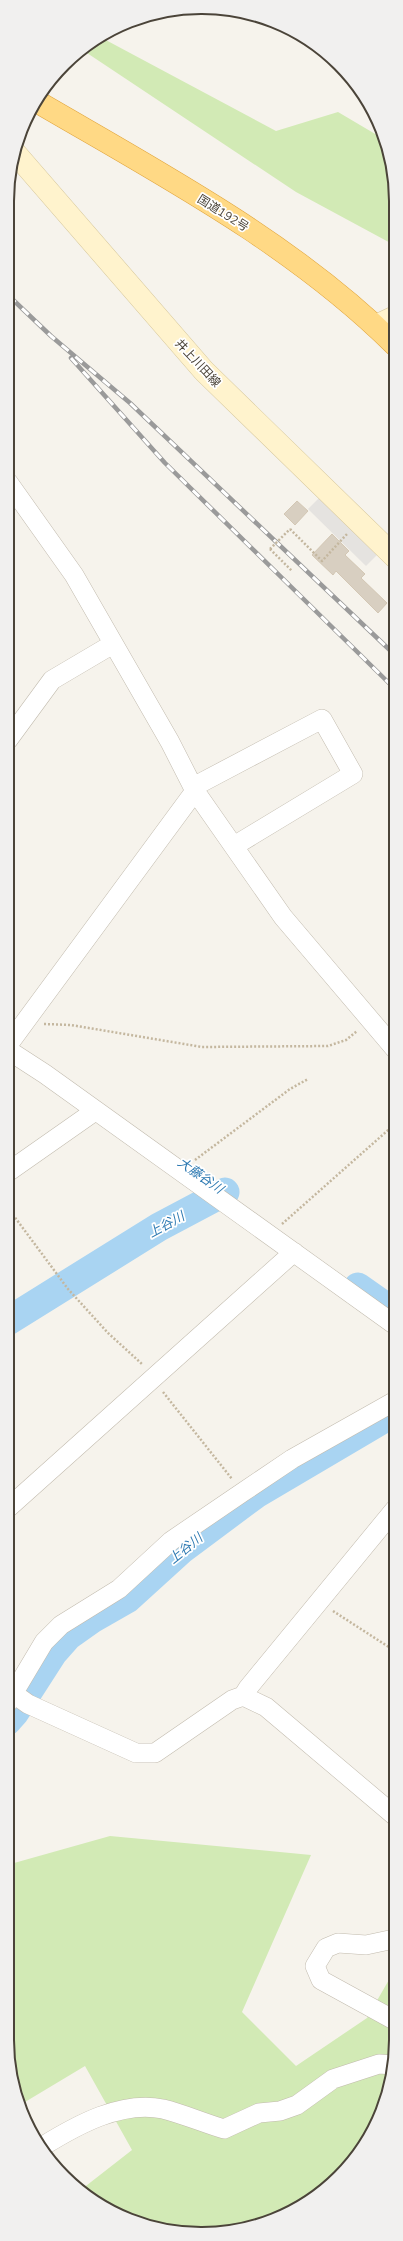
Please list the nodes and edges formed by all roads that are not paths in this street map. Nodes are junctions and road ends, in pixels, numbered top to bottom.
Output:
1 (41, 104) edge
2 (19, 158) edge
3 (389, 320) edge
4 (376, 326) junction
5 (389, 339) edge
6 (14, 496) edge
7 (389, 551) edge
8 (113, 644) junction
9 (14, 732) edge
10 (194, 789) junction
11 (234, 846) junction
12 (14, 1033) edge
13 (14, 1040) edge
14 (389, 1042) edge
15 (95, 1111) junction
16 (14, 1168) edge
17 (294, 1252) junction
18 (389, 1321) edge
19 (389, 1404) edge
20 (14, 1504) edge
21 (389, 1516) edge
22 (243, 1696) junction
23 (15, 1698) edge
24 (389, 1812) edge
25 (389, 1940) edge
26 (389, 2017) edge
27 (387, 2064) edge
28 (46, 2144) edge

1 - 4 highway, 国道192号
2 - 7 main road, 井上川田線
3 - 4 main road
4 - 5 highway, 国道192号
6 - 8 street
8 - 9 street
8 - 10 street
10 - 11 street
10 - 11 street
10 - 12 street
11 - 14 street
13 - 15 street
15 - 16 street
15 - 17 street
17 - 18 street
17 - 20 street
19 - 23 street
21 - 22 street
22 - 23 street
22 - 24 street
25 - 26 street
27 - 28 street

